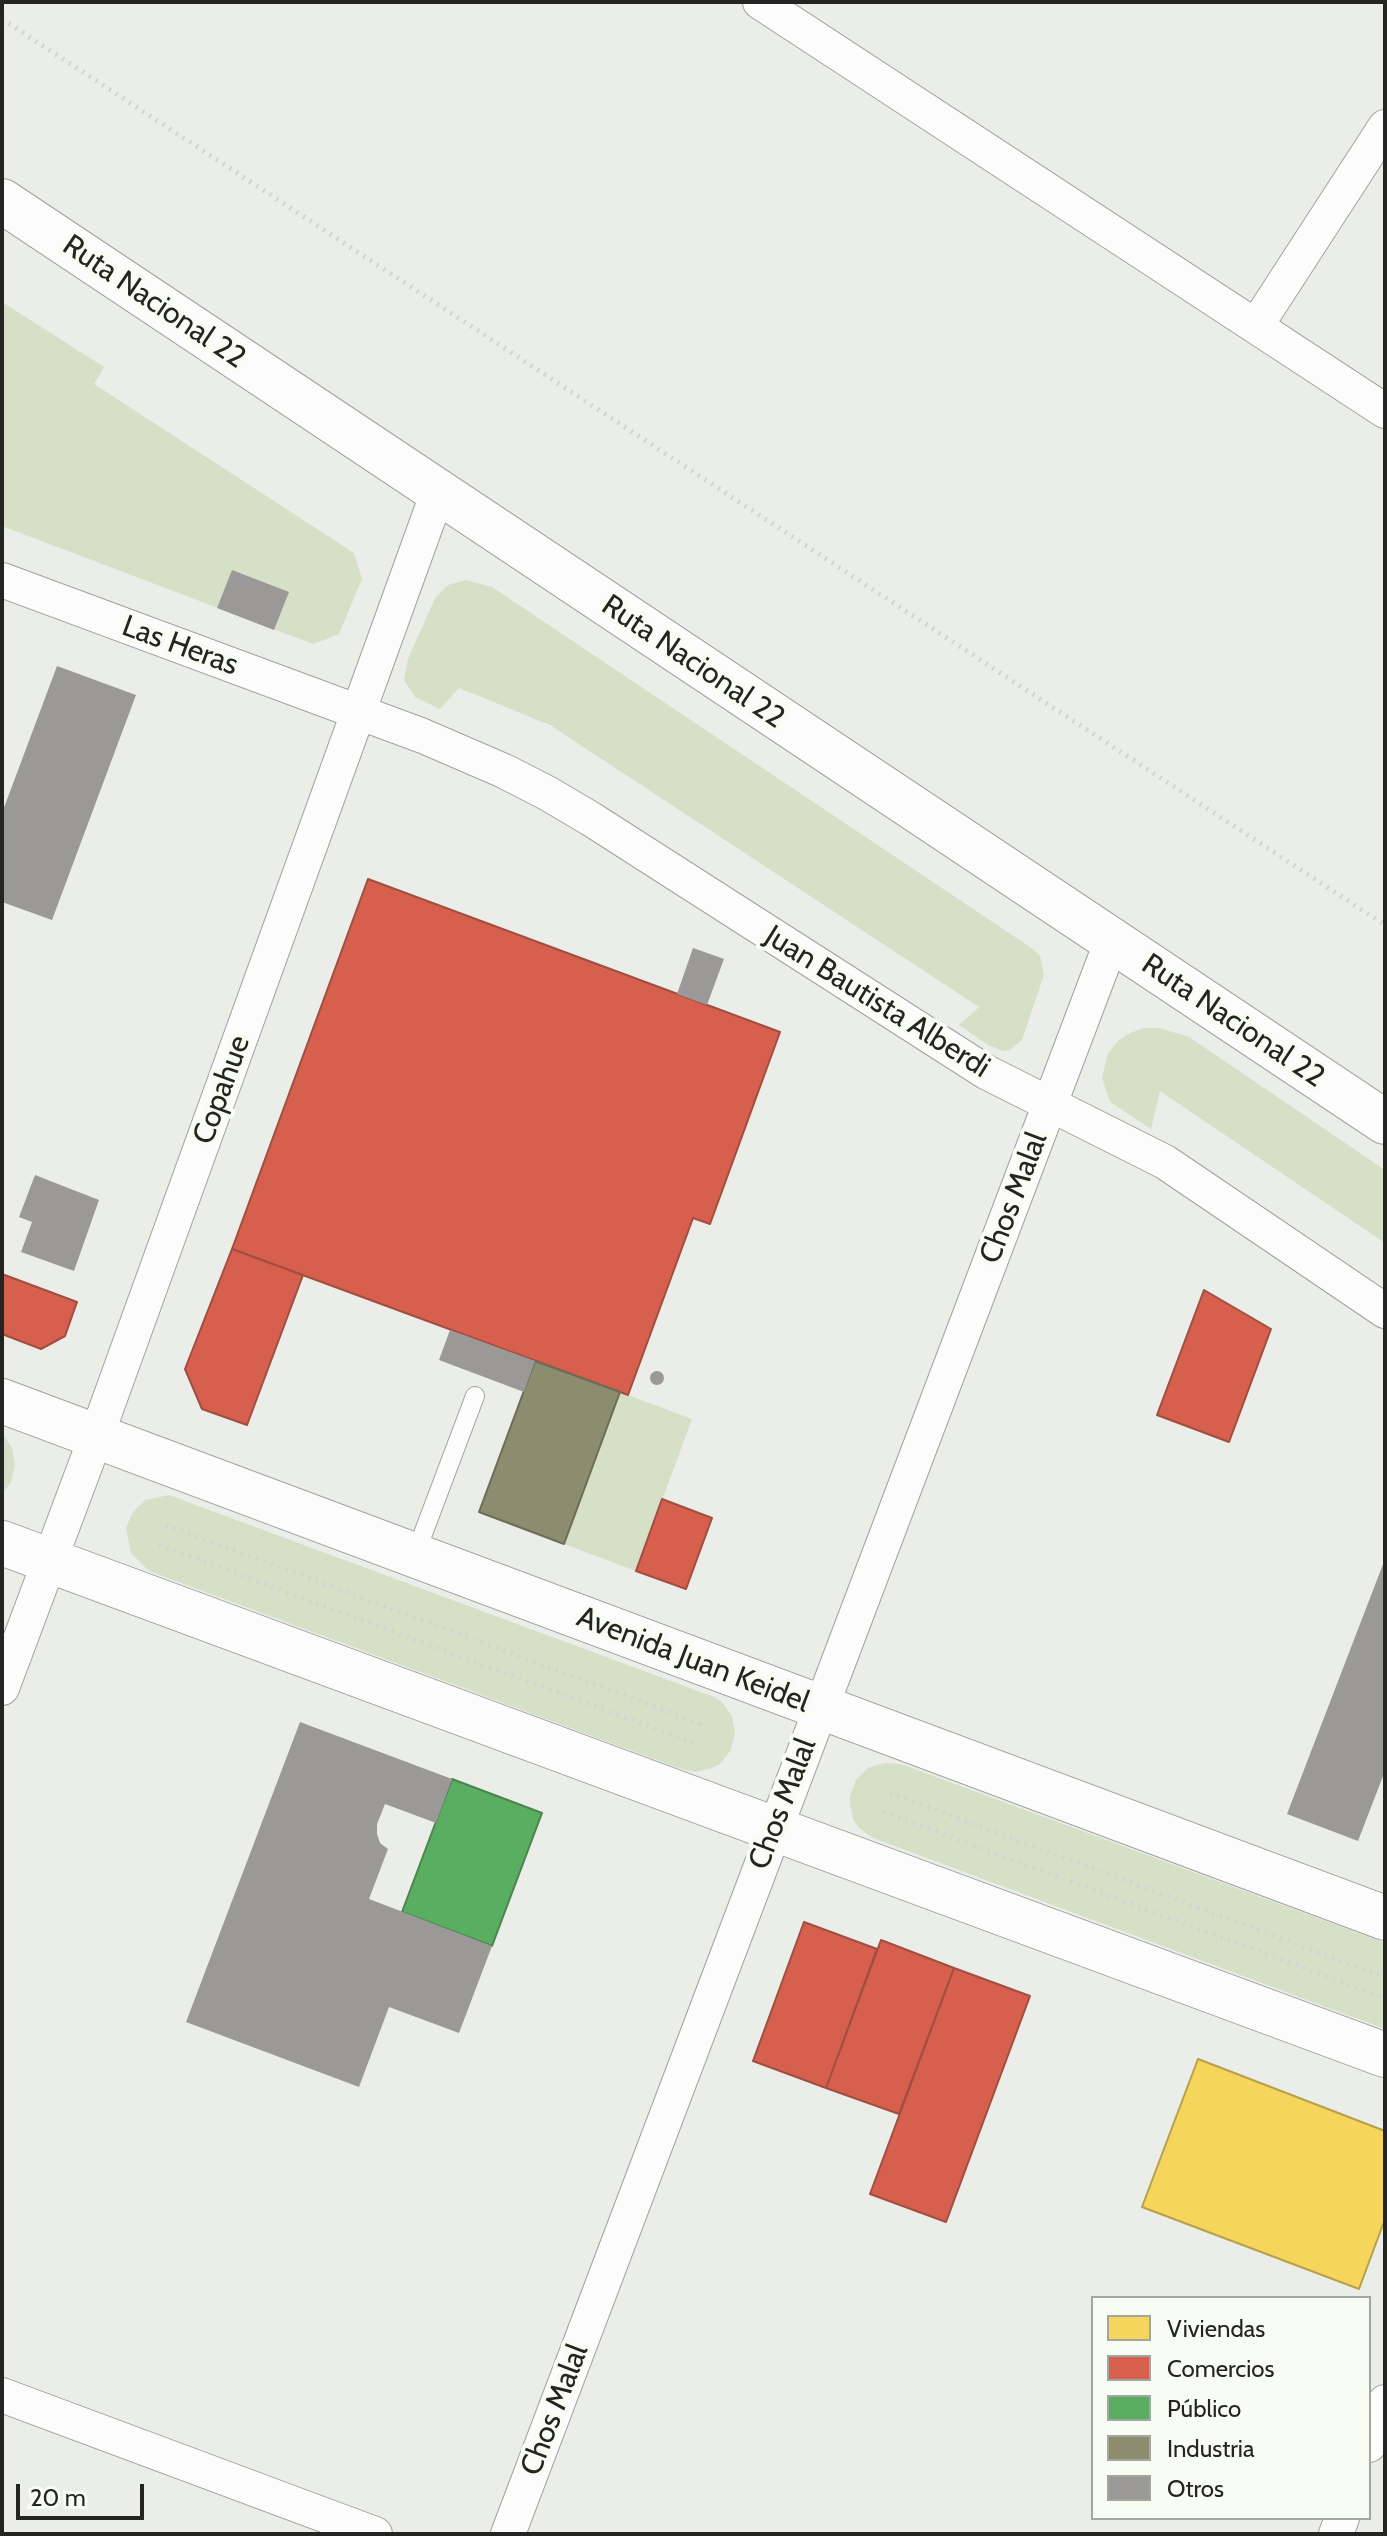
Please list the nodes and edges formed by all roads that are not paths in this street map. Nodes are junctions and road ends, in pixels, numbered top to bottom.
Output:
1 (760, 2) edge
2 (1385, 127) edge
3 (2, 201) edge
4 (1256, 326) junction
5 (1385, 411) edge
6 (438, 492) junction
7 (2, 580) edge
8 (359, 713) junction
9 (1112, 940) junction
10 (1050, 1103) junction
11 (1385, 1122) edge
12 (1385, 1311) edge
13 (475, 1396) dead end
14 (2, 1401) edge
15 (96, 1437) junction
16 (2, 1543) edge
17 (415, 1555) junction
18 (50, 1560) junction
19 (2, 1688) edge
20 (820, 1707) junction
21 (774, 1829) junction
22 (1385, 1918) edge
23 (1385, 2055) edge
24 (2, 2395) edge
25 (1385, 2402) edge
26 (1371, 2440) edge
27 (375, 2534) edge
28 (508, 2534) edge

1 - 4 street
2 - 4 street
3 - 6 main road, Ruta Nacional 22
4 - 5 street
6 - 8 street, Copahue
6 - 9 main road, Ruta Nacional 22
7 - 8 street, Las Heras
8 - 10 street, Juan Bautista Alberdi
8 - 15 street, Copahue
9 - 10 street, Chos Malal
9 - 11 main road, Ruta Nacional 22
10 - 12 street, Juan Bautista Alberdi
10 - 20 street, Chos Malal
13 - 17 lane
14 - 15 main road, Avenida Juan Keidel
15 - 17 main road, Avenida Juan Keidel
15 - 18 street, Copahue
16 - 18 main road
17 - 20 main road, Avenida Juan Keidel
18 - 19 street, Copahue
18 - 21 main road
20 - 21 street, Chos Malal
20 - 22 main road, Avenida Juan Keidel
21 - 23 main road
21 - 28 street, Chos Malal
24 - 27 street
25 - 26 street

